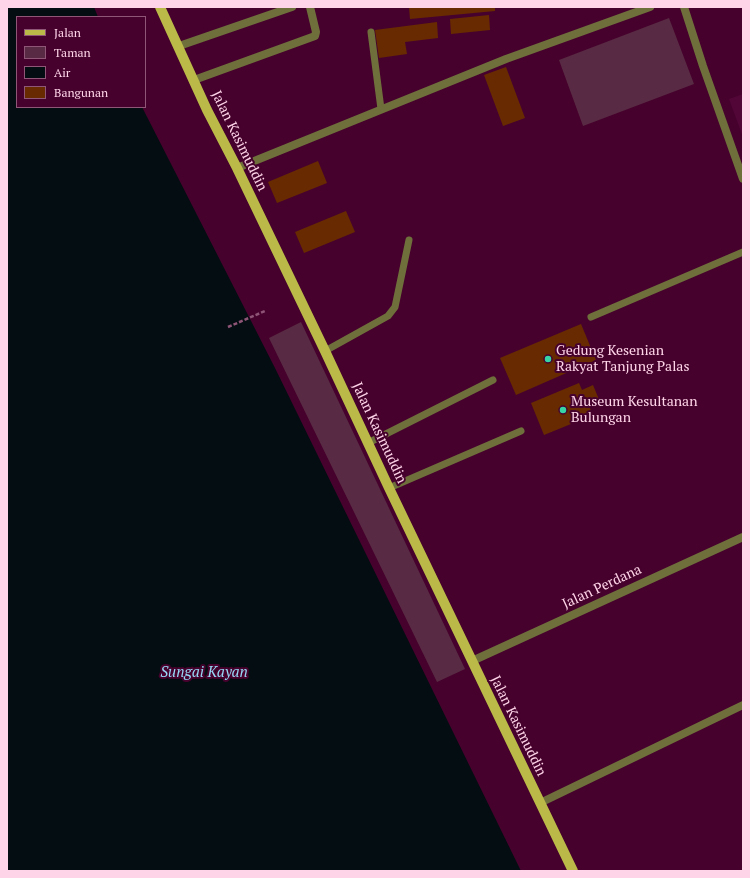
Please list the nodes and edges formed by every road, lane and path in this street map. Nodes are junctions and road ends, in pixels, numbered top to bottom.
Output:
1 (160, 7) edge
2 (292, 7) edge
3 (310, 7) edge
4 (650, 7) edge
5 (684, 7) edge
6 (371, 32) dead end
7 (179, 46) junction
8 (194, 80) junction
9 (381, 109) junction
10 (236, 168) junction
11 (743, 179) edge
12 (410, 240) dead end
13 (743, 252) edge
14 (265, 311) dead end
15 (591, 316) dead end
16 (228, 327) dead end
17 (325, 351) junction
18 (493, 380) dead end
19 (521, 431) dead end
20 (368, 443) junction
21 (389, 488) junction
22 (743, 537) edge
23 (472, 661) junction
24 (743, 705) edge
25 (540, 803) junction
26 (574, 871) edge

1 - 7 main road, Jalan Kasimuddin
2 - 7 street
3 - 8 street
4 - 9 street
5 - 11 street
6 - 9 lane
7 - 8 main road, Jalan Kasimuddin
8 - 10 main road, Jalan Kasimuddin
9 - 10 street
10 - 17 main road, Jalan Kasimuddin
12 - 17 lane
13 - 15 lane
14 - 16 path
17 - 20 main road, Jalan Kasimuddin
18 - 20 lane
19 - 21 lane
20 - 21 main road, Jalan Kasimuddin
21 - 23 main road, Jalan Kasimuddin
22 - 23 street, Jalan Perdana
23 - 25 main road, Jalan Kasimuddin
24 - 25 street
25 - 26 main road, Jalan Kasimuddin

